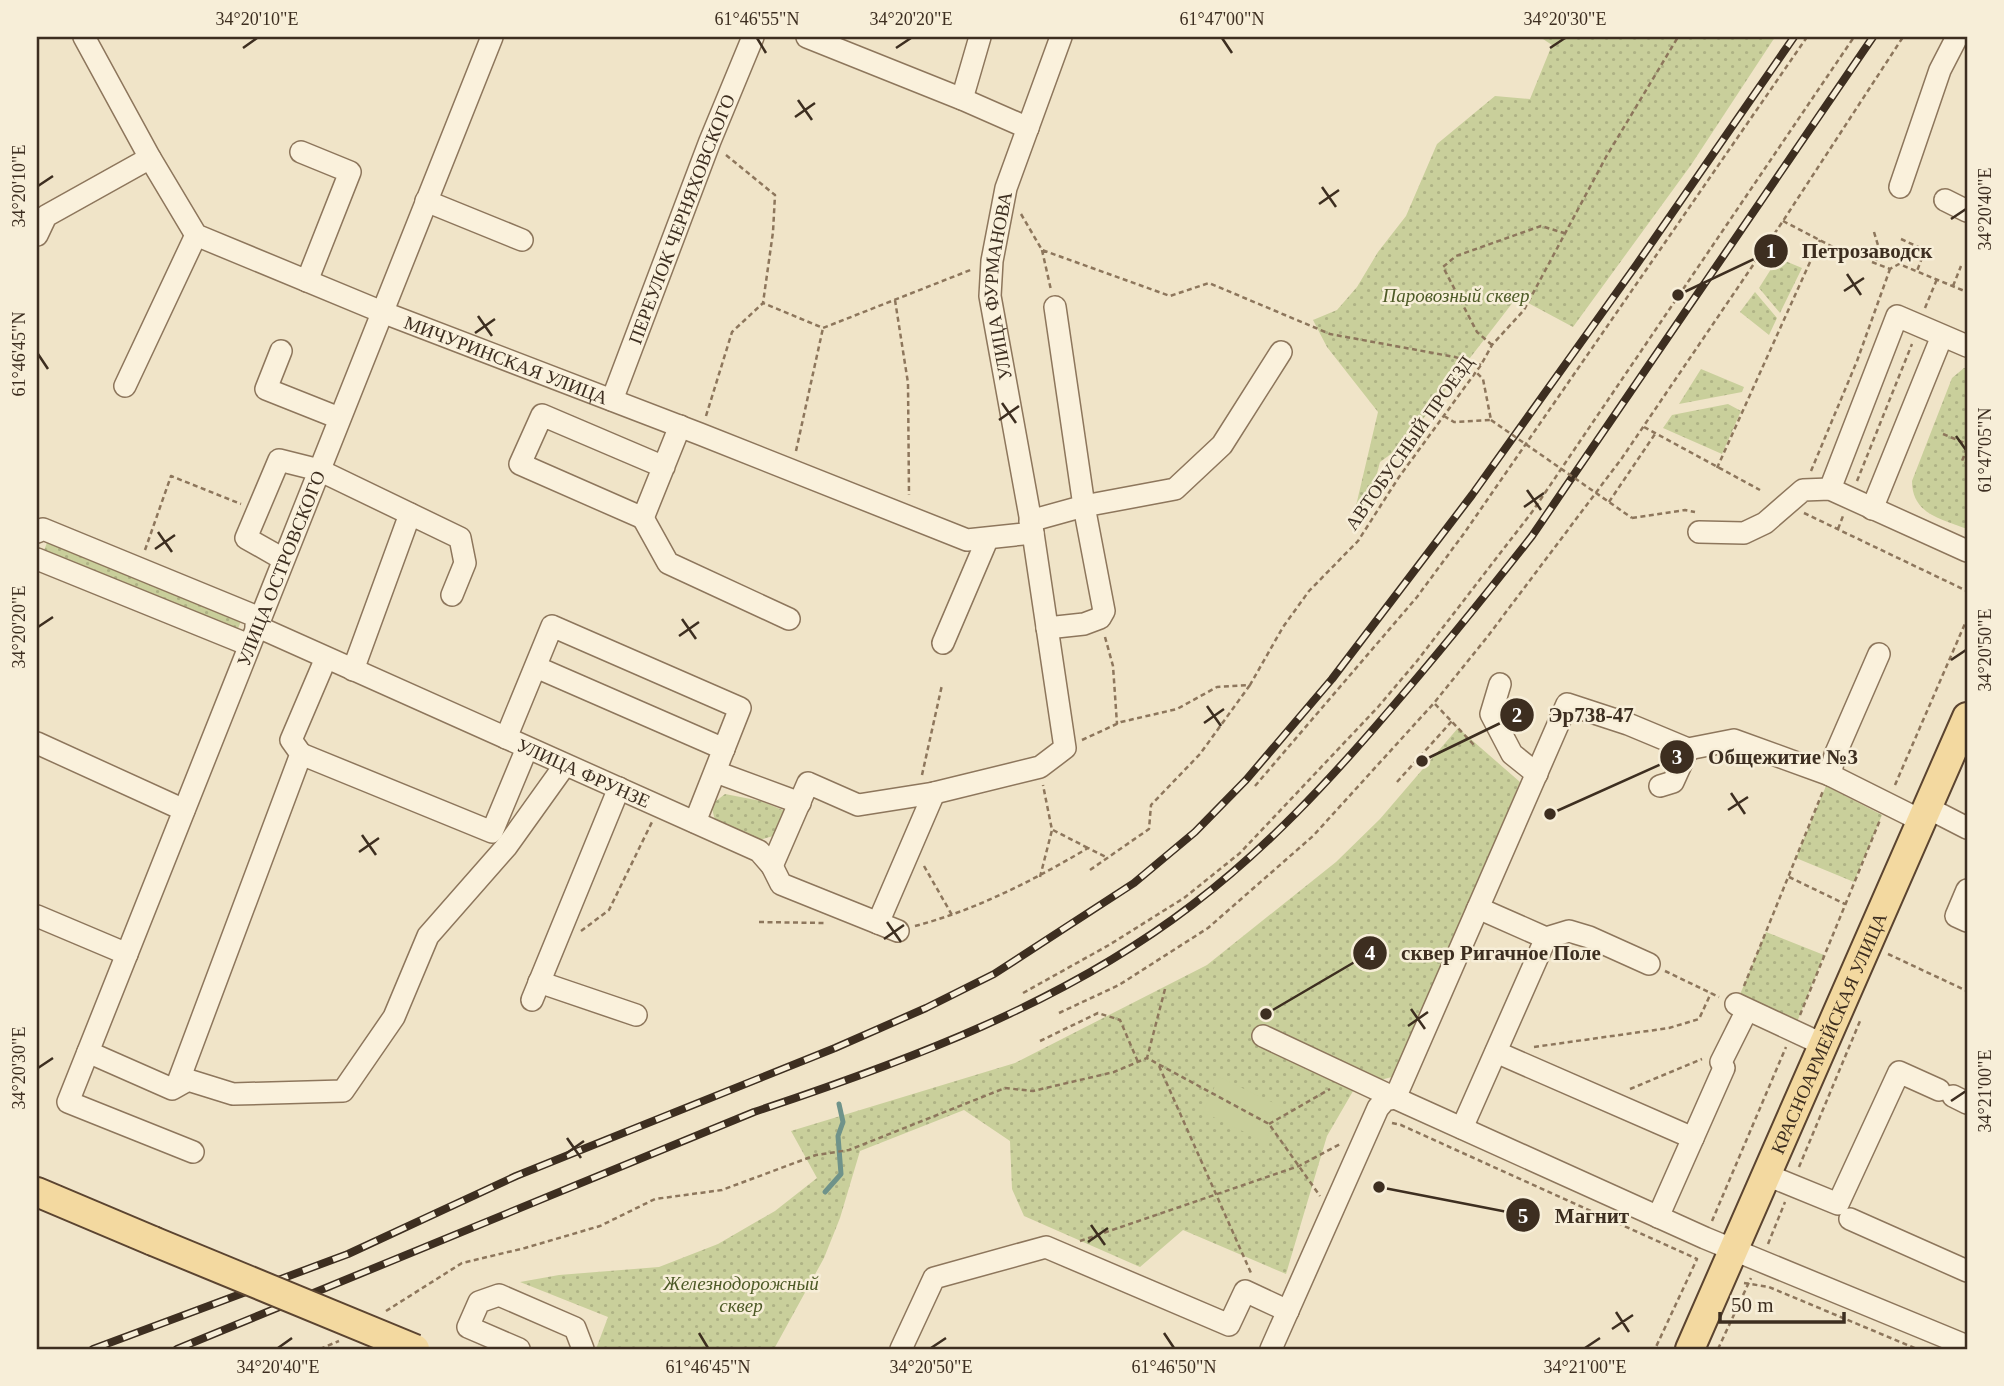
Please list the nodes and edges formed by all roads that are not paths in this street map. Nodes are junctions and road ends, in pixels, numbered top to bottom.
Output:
1 (84, 37) edge
2 (492, 37) edge
3 (752, 37) edge
4 (807, 37) edge
5 (980, 37) edge
6 (1061, 37) edge
7 (1957, 37) edge
8 (843, 43) edge
9 (962, 99) junction
10 (1028, 128) junction
11 (301, 152) dead end
12 (150, 158) junction
13 (1900, 187) dead end
14 (1945, 200) dead end
15 (426, 201) junction
16 (1967, 211) edge
17 (197, 234) junction
18 (37, 235) edge
19 (522, 240) dead end
20 (307, 281) junction
21 (1055, 307) road end
22 (382, 313) junction
23 (1942, 336) junction
24 (1967, 346) edge
25 (281, 351) dead end
26 (1281, 352) dead end
27 (125, 386) dead end
28 (612, 400) junction
29 (340, 418) junction
30 (690, 430) junction
31 (664, 467) junction
32 (319, 470) junction
33 (1830, 489) junction
34 (1084, 506) junction
35 (1872, 509) junction
36 (410, 514) junction
37 (643, 517) junction
38 (1031, 527) junction
39 (37, 532) edge
40 (1699, 532) dead end
41 (987, 540) junction
42 (1967, 551) edge
43 (37, 559) edge
44 (283, 559) junction
45 (452, 595) dead end
46 (789, 619) dead end
47 (1047, 628) junction
48 (255, 630) junction
49 (943, 643) dead end
50 (1879, 654) dead end
51 (326, 658) junction
52 (536, 667) junction
53 (353, 670) junction
54 (1500, 684) dead end
55 (1967, 717) edge
56 (506, 738) junction
57 (37, 743) edge
58 (527, 748) junction
59 (724, 749) junction
60 (1688, 749) junction
61 (301, 754) junction
62 (565, 765) junction
63 (716, 772) junction
64 (1536, 774) junction
65 (1828, 780) junction
66 (1660, 786) dead end
67 (619, 789) junction
68 (926, 794) junction
69 (800, 803) junction
70 (184, 810) junction
71 (1925, 814) junction
72 (695, 822) junction
73 (1967, 828) edge
74 (772, 866) junction
75 (1967, 890) edge
76 (1478, 908) junction
77 (37, 916) edge
78 (1967, 921) edge
79 (878, 923) junction
80 (898, 931) dead end
81 (1546, 938) junction
82 (127, 954) junction
83 (1649, 964) road end
84 (636, 1015) dead end
85 (1263, 1037) dead end
86 (1824, 1045) junction
87 (88, 1052) junction
88 (1496, 1052) junction
89 (177, 1086) junction
90 (1959, 1098) edge
91 (1381, 1115) junction
92 (1462, 1128) junction
93 (1693, 1138) junction
94 (193, 1152) dead end
95 (1767, 1175) junction
96 (37, 1192) edge
97 (1658, 1217) junction
98 (1850, 1219) dead end
99 (1735, 1251) junction
100 (1967, 1271) edge
101 (1288, 1311) junction
102 (1967, 1346) edge
103 (415, 1349) edge
104 (519, 1349) edge
105 (583, 1349) edge
106 (901, 1349) edge
107 (1271, 1349) edge
108 (1690, 1349) edge

1 - 12 street
2 - 15 street, УЛИЦА ОСТРОВСКОГО
3 - 28 street, ПЕРЕУЛОК ЧЕРНЯХОВСКОГО
4 - 8 street
5 - 9 street
6 - 10 street, УЛИЦА ФУРМАНОВА
7 - 13 street
8 - 9 street
9 - 10 street
10 - 38 street, УЛИЦА ФУРМАНОВА
11 - 20 street
12 - 17 street
12 - 18 street
14 - 16 street
15 - 19 street
15 - 22 street, УЛИЦА ОСТРОВСКОГО
17 - 20 street, МИЧУРИНСКАЯ УЛИЦА
17 - 27 street
20 - 22 street, МИЧУРИНСКАЯ УЛИЦА
21 - 34 street
22 - 28 street, МИЧУРИНСКАЯ УЛИЦА
22 - 29 street, УЛИЦА ОСТРОВСКОГО
23 - 24 street
23 - 33 street
23 - 35 street
25 - 29 street
26 - 34 street, МИЧУРИНСКАЯ УЛИЦА
28 - 30 street, МИЧУРИНСКАЯ УЛИЦА
29 - 32 street, УЛИЦА ОСТРОВСКОГО
30 - 31 street
30 - 41 street, МИЧУРИНСКАЯ УЛИЦА
31 - 37 street
31 - 37 street
32 - 36 street
32 - 44 street, УЛИЦА ОСТРОВСКОГО
32 - 44 street
33 - 35 street
33 - 40 street
34 - 38 street, МИЧУРИНСКАЯ УЛИЦА
34 - 47 street
35 - 42 street
36 - 45 street
36 - 53 street
37 - 46 street
38 - 41 street, МИЧУРИНСКАЯ УЛИЦА
38 - 47 street, УЛИЦА ФУРМАНОВА
39 - 48 street, УЛИЦА ФРУНЗЕ
41 - 49 street
43 - 48 street, УЛИЦА ФРУНЗЕ
44 - 48 street, УЛИЦА ОСТРОВСКОГО
47 - 68 street, УЛИЦА ФУРМАНОВА
48 - 51 street, УЛИЦА ФРУНЗЕ
48 - 70 street, УЛИЦА ОСТРОВСКОГО
50 - 65 street
51 - 53 street, УЛИЦА ФРУНЗЕ
51 - 61 street
52 - 56 street
52 - 59 street
52 - 59 street
53 - 56 street, УЛИЦА ФРУНЗЕ
54 - 64 street
55 - 71 main road, КРАСНОАРМЕЙСКАЯ УЛИЦА
56 - 58 street, УЛИЦА ФРУНЗЕ
57 - 70 street
58 - 61 street
58 - 62 street, УЛИЦА ФРУНЗЕ
59 - 63 street
60 - 64 street
60 - 65 street
60 - 66 street
61 - 89 street
62 - 67 street, УЛИЦА ФРУНЗЕ
62 - 89 street
63 - 69 street
63 - 72 street
64 - 76 street
65 - 71 street
67 - 72 street, УЛИЦА ФРУНЗЕ
67 - 84 street
68 - 69 street
68 - 79 street
69 - 74 street
70 - 82 street, УЛИЦА ОСТРОВСКОГО
71 - 73 street
71 - 86 main road, КРАСНОАРМЕЙСКАЯ УЛИЦА
72 - 74 street, УЛИЦА ФРУНЗЕ
74 - 79 street, УЛИЦА ФРУНЗЕ
75 - 78 street
76 - 81 street
76 - 91 street
77 - 82 street
79 - 80 street, УЛИЦА ФРУНЗЕ
81 - 83 street
81 - 88 street
82 - 87 street, УЛИЦА ОСТРОВСКОГО
85 - 91 street
86 - 93 street
86 - 95 main road, КРАСНОАРМЕЙСКАЯ УЛИЦА
87 - 89 street
87 - 94 street, УЛИЦА ОСТРОВСКОГО
88 - 92 street
88 - 93 street
90 - 95 street
91 - 92 street
91 - 101 street
92 - 97 street
93 - 97 street
95 - 99 main road, КРАСНОАРМЕЙСКАЯ УЛИЦА
96 - 103 main road, bridge
97 - 99 street
98 - 100 street
99 - 102 street
99 - 108 main road, КРАСНОАРМЕЙСКАЯ УЛИЦА
101 - 106 street
101 - 107 street
104 - 105 street

